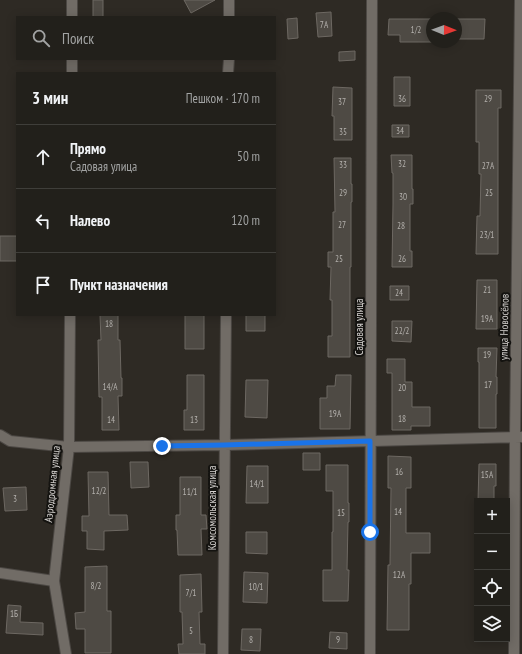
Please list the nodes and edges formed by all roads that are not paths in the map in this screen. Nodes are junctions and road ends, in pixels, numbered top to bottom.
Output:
1 (72, 0) edge
2 (372, 0) edge
3 (520, 0) edge
4 (229, 1) edge
5 (72, 16) edge
6 (229, 16) edge
7 (72, 60) edge
8 (229, 60) edge
9 (72, 72) edge
10 (228, 72) edge
11 (70, 316) edge
12 (226, 316) edge
13 (0, 435) edge
14 (518, 437) edge
15 (370, 441) junction
16 (224, 445) junction
17 (68, 446) junction
18 (0, 573) edge
19 (54, 581) junction
20 (66, 654) edge
21 (223, 654) edge
22 (370, 654) edge
23 (514, 654) edge

1 - 5 street
2 - 15 street, Садовая улица
3 - 14 street, улица Новосёлов
4 - 6 street
7 - 9 street
8 - 10 street
11 - 17 street, Аэродромная улица
12 - 16 street, Комсомольская улица
13 - 17 street
14 - 15 street
14 - 23 street, улица Новосёлов
15 - 16 street
15 - 22 street, Садовая улица
16 - 17 street
16 - 21 street, Комсомольская улица
17 - 19 street, Аэродромная улица
18 - 19 street
19 - 20 street, Аэродромная улица

